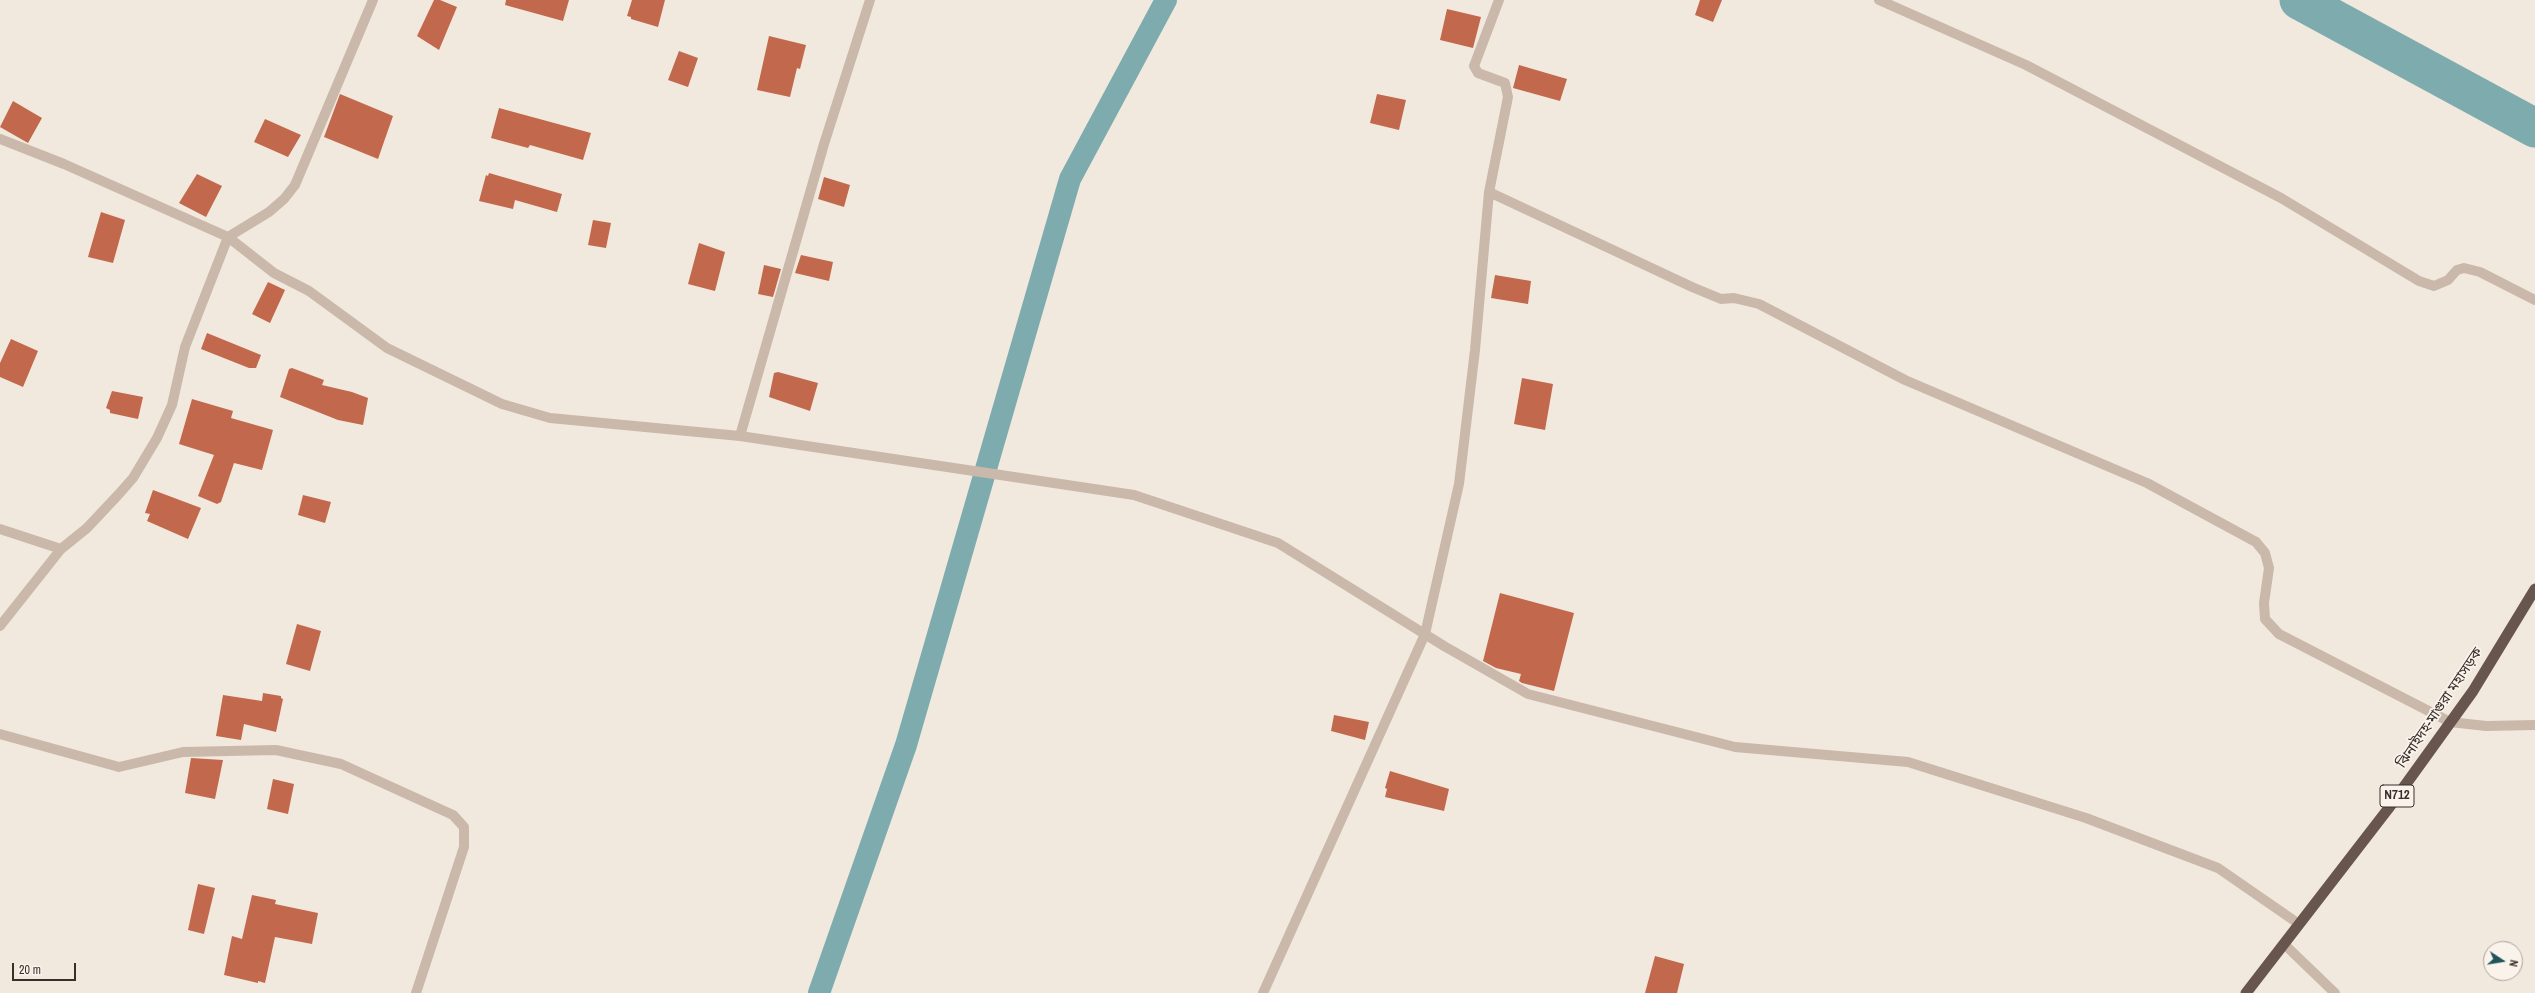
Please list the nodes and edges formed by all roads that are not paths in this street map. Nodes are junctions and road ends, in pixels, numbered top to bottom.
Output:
1 (373, 0) edge
2 (870, 0) edge
3 (1499, 0) edge
4 (1879, 0) edge
5 (0, 139) edge
6 (1489, 192) junction
7 (228, 237) junction
8 (2535, 300) edge
9 (740, 436) junction
10 (0, 530) edge
11 (61, 549) junction
12 (2535, 589) edge
13 (0, 626) edge
14 (1425, 634) junction
15 (2450, 722) junction
16 (2535, 725) edge
17 (0, 734) edge
18 (2299, 924) junction
19 (2284, 944) junction
20 (416, 993) edge
21 (1263, 993) edge
22 (2246, 993) edge
23 (2335, 993) edge

1 - 7 street
2 - 9 street
3 - 6 street
4 - 8 street
5 - 7 street
6 - 14 street
6 - 15 street
7 - 9 street
7 - 11 street
9 - 14 street
10 - 11 street
11 - 13 street
12 - 15 highway, ঝিনাইদহ-মাগুরা মহাসড়ক / N712
14 - 18 street
14 - 21 street
15 - 16 street
15 - 18 highway, ঝিনাইদহ-মাগুরা মহাসড়ক / N712
17 - 20 street
18 - 19 highway, ঝিনাইদহ-মাগুরা মহাসড়ক / N712
19 - 22 highway, ঝিনাইদহ-মাগুরা মহাসড়ক / N712
19 - 23 street

